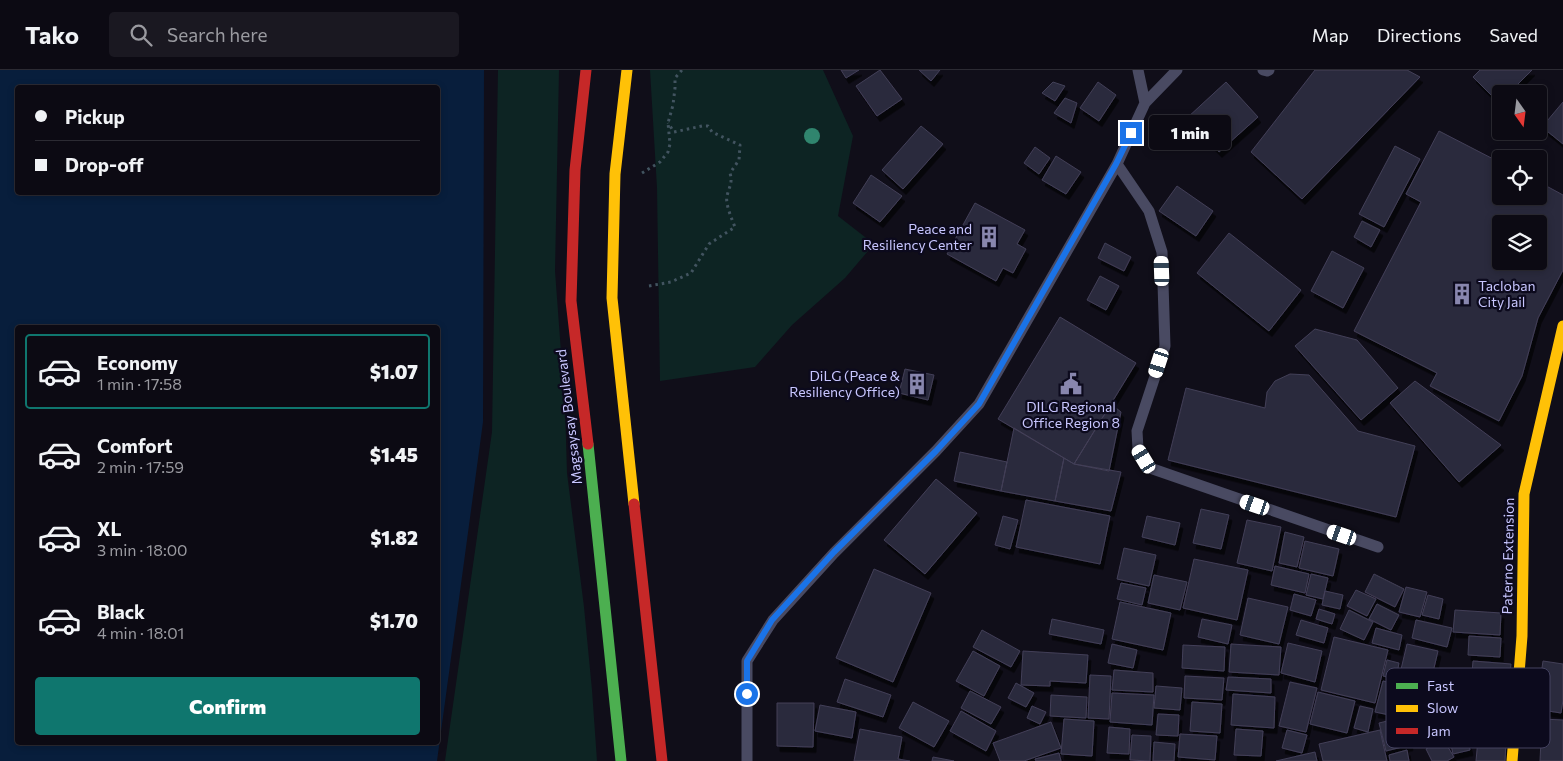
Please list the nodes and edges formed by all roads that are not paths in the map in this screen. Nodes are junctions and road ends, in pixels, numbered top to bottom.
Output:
1 (586, 70) edge
2 (627, 70) edge
3 (1138, 70) edge
4 (1177, 70) edge
5 (1263, 70) edge
6 (1269, 70) edge
7 (1145, 103) junction
8 (1116, 164) junction
9 (1563, 326) edge
10 (1378, 547) dead end
11 (1519, 668) edge
12 (1513, 748) edge
13 (621, 761) edge
14 (662, 761) edge
15 (747, 761) edge
16 (1512, 761) edge

1 - 13 main road, Magsaysay Boulevard
2 - 14 main road
3 - 7 lane
4 - 7 lane
5 - 6 lane
7 - 8 lane
8 - 10 lane
8 - 15 lane
9 - 11 main road, Paterno Extension
12 - 16 main road, Paterno Extension

